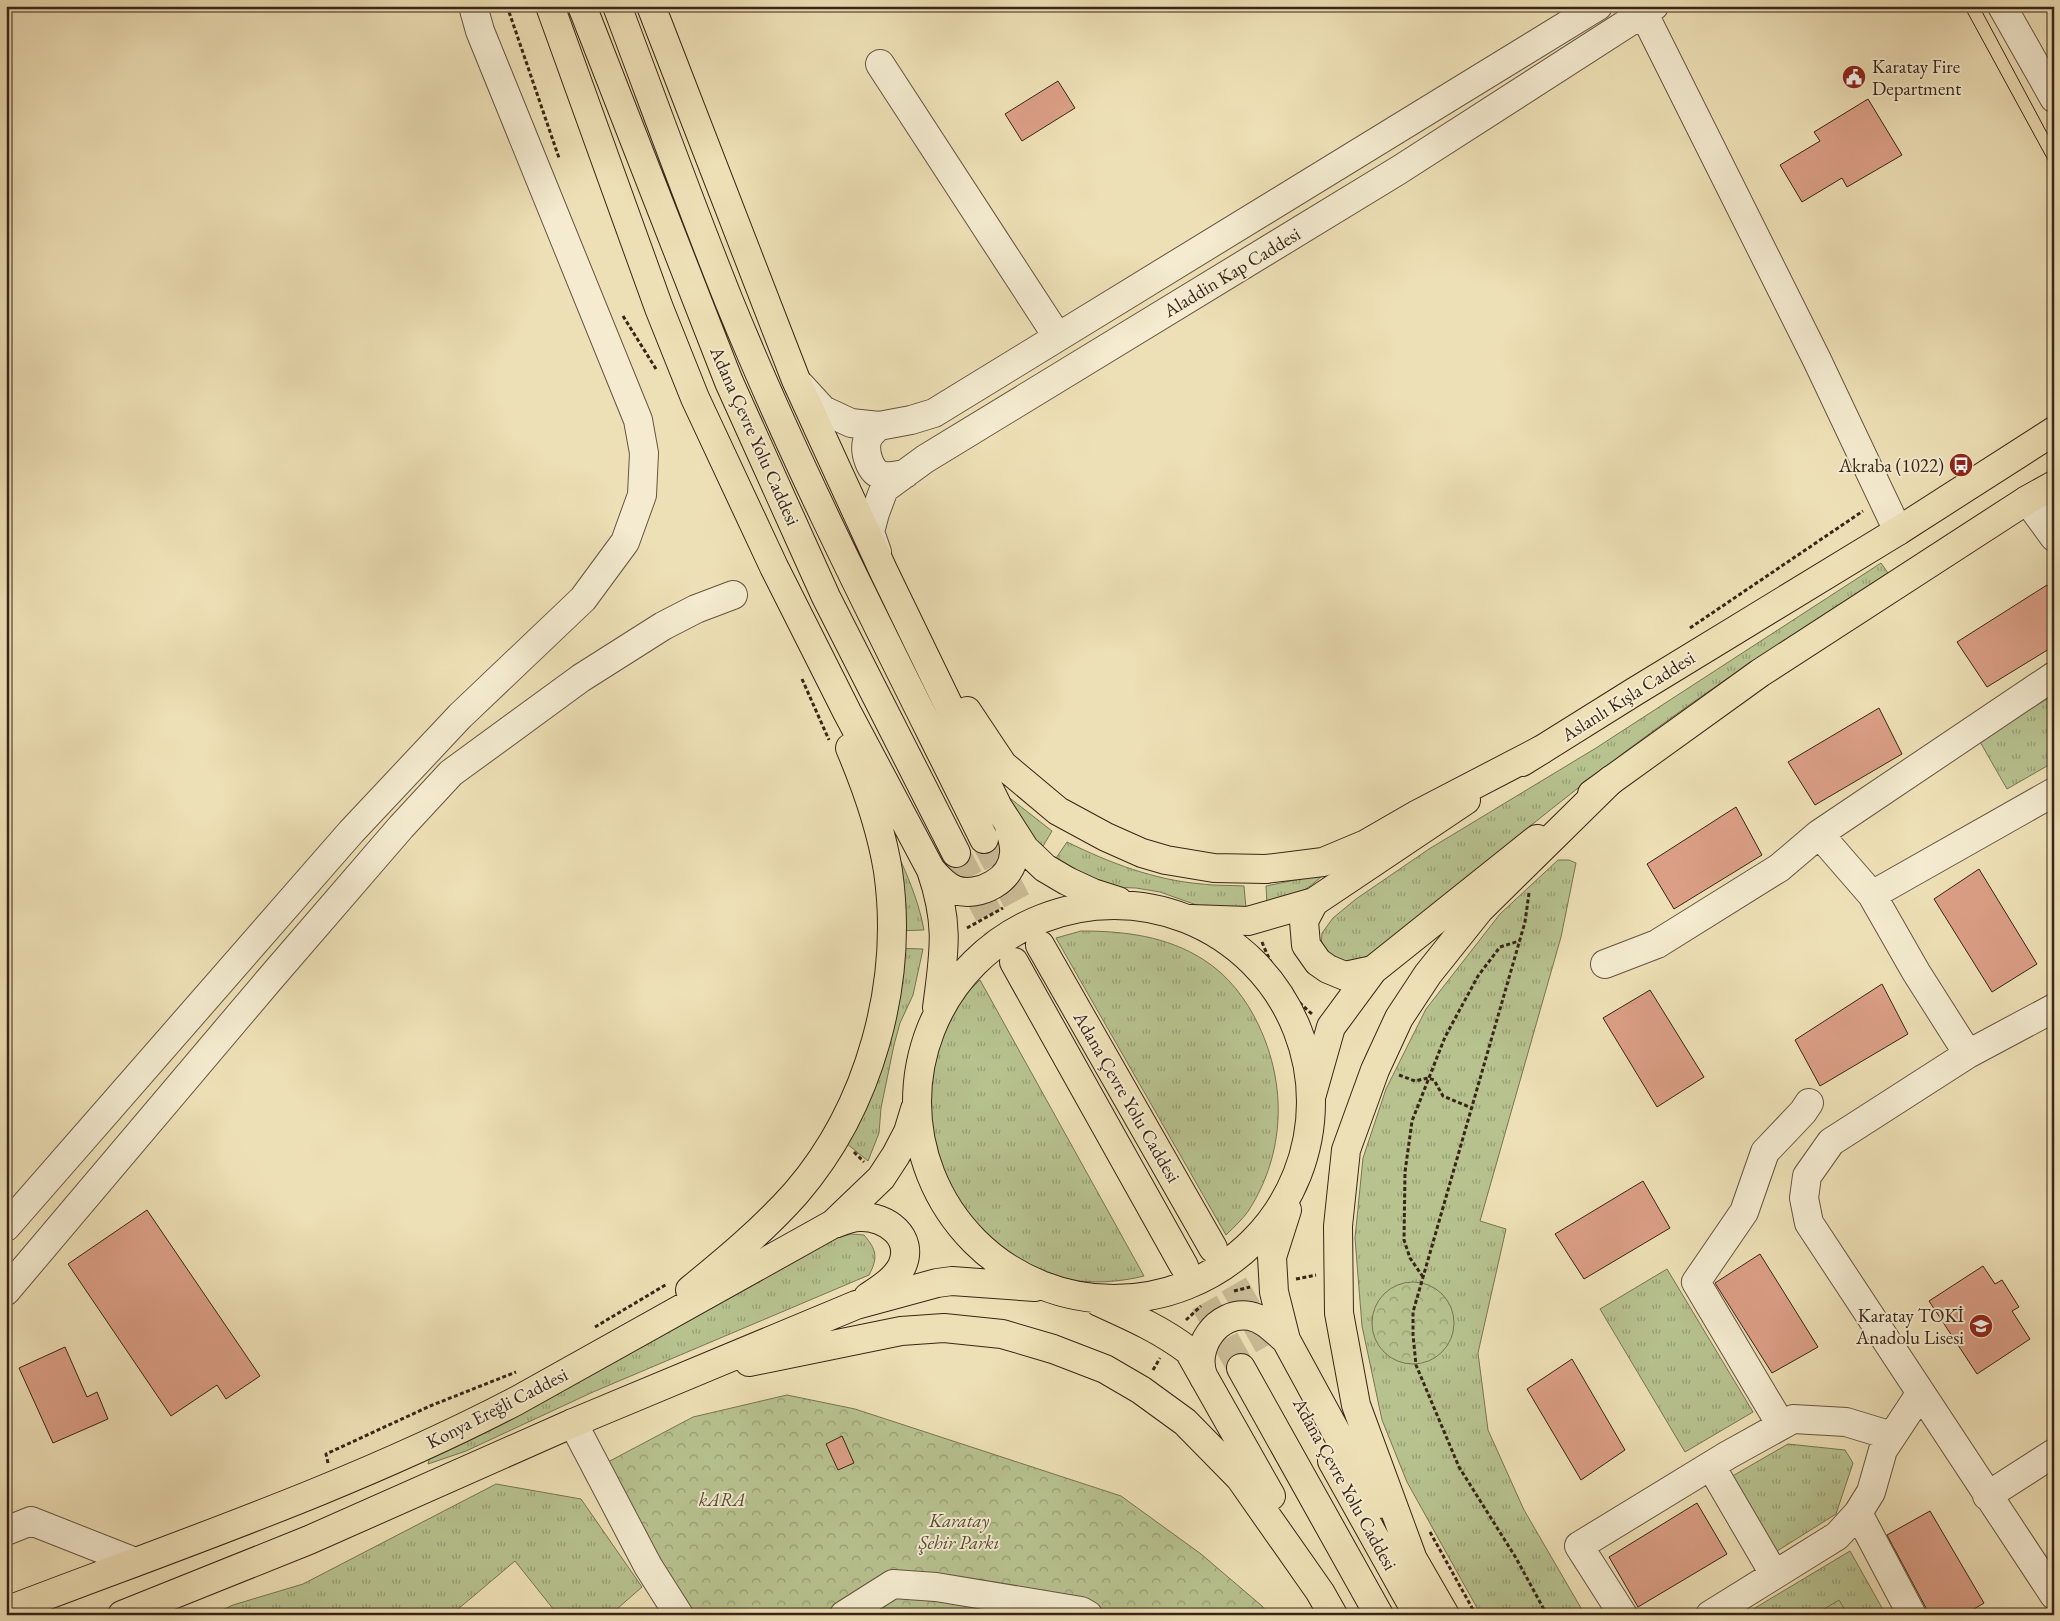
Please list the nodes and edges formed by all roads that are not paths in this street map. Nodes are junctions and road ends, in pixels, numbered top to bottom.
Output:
1 (473, 6) edge
2 (550, 6) edge
3 (582, 6) edge
4 (617, 6) edge
5 (651, 6) edge
6 (1598, 6) edge
7 (2002, 6) edge
8 (1646, 8) edge
9 (880, 64) dead end
10 (2054, 98) edge
11 (1057, 336) junction
12 (796, 380) junction
13 (880, 426) junction
14 (2054, 431) edge
15 (904, 474) junction
16 (2054, 484) edge
17 (2027, 500) junction
18 (1898, 531) junction
19 (2054, 537) edge
20 (774, 567) junction
21 (884, 572) junction
22 (733, 595) dead end
23 (909, 624) junction
24 (2054, 676) edge
25 (1541, 750) junction
26 (1611, 780) junction
27 (2054, 792) edge
28 (1009, 825) junction
29 (1819, 834) junction
30 (984, 838) tunnel mouth
31 (956, 853) tunnel mouth
32 (930, 870) junction
33 (1872, 895) junction
34 (1314, 902) junction
35 (1130, 905) junction
36 (1191, 919) junction
37 (1040, 945) tunnel mouth
38 (1014, 962) tunnel mouth
39 (1605, 964) dead end
40 (1373, 970) junction
41 (2054, 1008) edge
42 (935, 1018) junction
43 (1968, 1054) junction
44 (1312, 1094) junction
45 (1809, 1103) dead end
46 (916, 1105) junction
47 (1305, 1155) junction
48 (833, 1224) junction
49 (6, 1227) edge
50 (1213, 1248) tunnel mouth
51 (1184, 1266) tunnel mouth
52 (1046, 1288) junction
53 (6, 1292) edge
54 (1088, 1298) junction
55 (856, 1304) junction
56 (635, 1335) junction
57 (1279, 1346) junction
58 (1241, 1368) tunnel mouth
59 (693, 1373) junction
60 (1208, 1385) junction
61 (1920, 1394) junction
62 (573, 1423) junction
63 (1781, 1425) junction
64 (1892, 1436) junction
65 (2054, 1453) edge
66 (1711, 1466) junction
67 (1987, 1496) junction
68 (1858, 1513) junction
69 (6, 1531) edge
70 (1412, 1557) junction
71 (135, 1562) junction
72 (1774, 1574) junction
73 (2054, 1595) edge
74 (1326, 1604) edge
75 (6, 1611) edge
76 (122, 1615) edge
77 (679, 1615) edge
78 (844, 1615) edge
79 (1088, 1615) edge
80 (1379, 1615) edge
81 (1418, 1615) edge
82 (1445, 1615) edge
83 (1623, 1615) edge
84 (1710, 1615) edge
85 (1912, 1615) edge

1 - 49 street
2 - 20 main road
3 - 31 main road, Adana Çevre Yolu Caddesi
4 - 30 main road, Adana Çevre Yolu Caddesi
5 - 12 main road
6 - 11 street, Aladdin Kap Caddesi
7 - 10 street
8 - 15 street, Aladdin Kap Caddesi
8 - 18 street
9 - 11 street
11 - 13 street, Aladdin Kap Caddesi
12 - 13 street, Aladdin Kap Caddesi
12 - 21 main road
13 - 15 street
14 - 18 main road, Aslanlı Kışla Caddesi
15 - 21 street, Aladdin Kap Caddesi
16 - 17 main road
17 - 19 street
17 - 26 main road
18 - 25 main road, Aslanlı Kışla Caddesi
20 - 32 main road
20 - 56 main road
21 - 23 main road
22 - 53 street
23 - 25 main road
23 - 28 main road
24 - 29 street
25 - 34 main road, Aslanlı Kışla Caddesi
26 - 40 main road
26 - 70 main road
27 - 33 street
28 - 32 main road
28 - 35 main road
29 - 33 street
29 - 39 street
32 - 42 main road
33 - 43 street
34 - 36 main road, Aslanlı Kışla Caddesi
34 - 40 main road
35 - 36 main road
35 - 42 main road
36 - 44 main road
37 - 50 main road, Adana Çevre Yolu Caddesi
38 - 51 main road, Adana Çevre Yolu Caddesi
40 - 44 main road
41 - 43 street
42 - 46 main road
43 - 61 street
44 - 47 main road
45 - 63 street
46 - 48 main road, Konya Ereğli Caddesi
46 - 52 main road
47 - 54 main road
47 - 57 main road
48 - 55 main road
48 - 56 main road, Konya Ereğli Caddesi
52 - 54 main road
52 - 55 main road
54 - 60 main road
55 - 59 main road
56 - 71 main road, Konya Ereğli Caddesi
57 - 60 main road
57 - 70 main road
57 - 81 main road, Adana Çevre Yolu Caddesi
58 - 80 main road, Adana Çevre Yolu Caddesi
59 - 62 main road
59 - 74 main road
60 - 74 main road
61 - 64 street
61 - 67 street
62 - 76 main road
62 - 77 street
63 - 64 street
63 - 66 street
64 - 68 street
65 - 67 street
66 - 72 street
66 - 83 street
67 - 73 street
68 - 72 street
68 - 85 street
69 - 71 street
70 - 82 main road
71 - 75 main road, Konya Ereğli Caddesi
72 - 84 street
78 - 79 street

